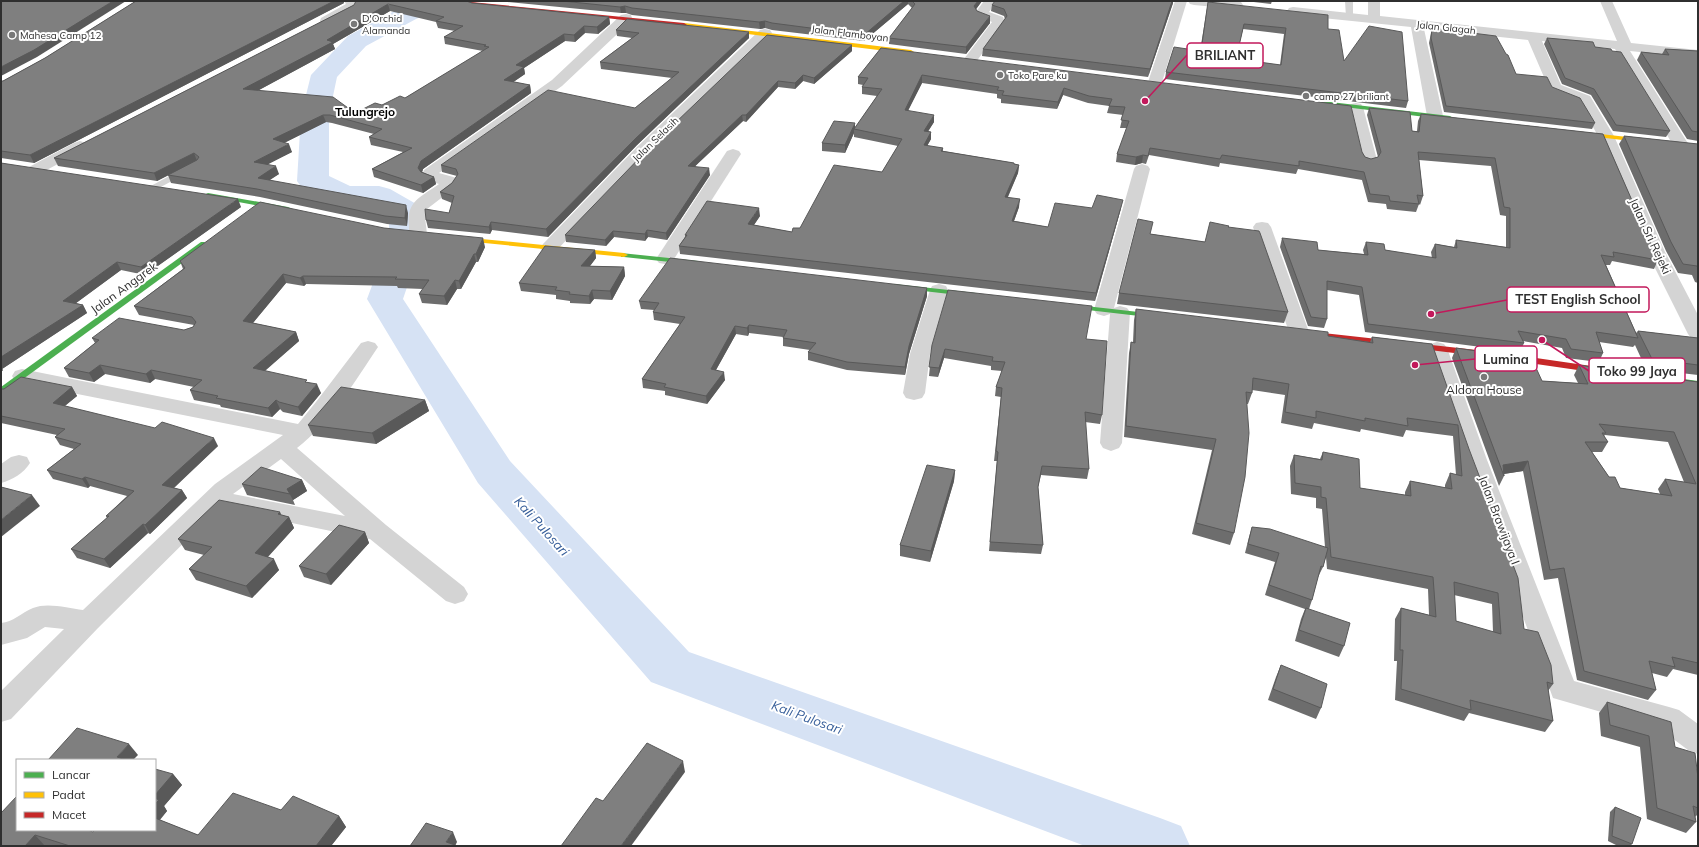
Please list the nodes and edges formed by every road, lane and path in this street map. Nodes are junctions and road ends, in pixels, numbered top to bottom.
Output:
1 (350, 1) edge
2 (464, 1) edge
3 (991, 1) edge
4 (1180, 1) edge
5 (1194, 1) edge
6 (1349, 1) edge
7 (1374, 1) edge
8 (1606, 1) edge
9 (1248, 7) edge
10 (1280, 10) edge
11 (1350, 17) junction
12 (626, 18) junction
13 (1374, 20) junction
14 (1417, 24) junction
15 (317, 26) edge
16 (765, 34) junction
17 (1533, 36) junction
18 (1623, 46) junction
19 (923, 53) edge
20 (1698, 54) edge
21 (971, 59) edge
22 (1155, 82) edge
23 (1310, 102) edge
24 (1356, 107) junction
25 (1435, 116) junction
26 (1458, 119) edge
27 (1567, 132) edge
28 (1606, 136) junction
29 (92, 140) edge
30 (1681, 145) junction
31 (1698, 147) edge
32 (733, 154) dead end
33 (1369, 160) edge
34 (196, 165) edge
35 (32, 169) joint
36 (1142, 169) dead end
37 (50, 172) edge
38 (150, 186) joint
39 (169, 189) edge
40 (200, 194) edge
41 (260, 203) junction
42 (298, 211) edge
43 (248, 212) edge
44 (1262, 226) dead end
45 (416, 234) edge
46 (447, 237) edge
47 (211, 239) edge
48 (549, 248) junction
49 (664, 259) junction
50 (708, 264) edge
51 (888, 285) edge
52 (938, 290) junction
53 (986, 296) edge
54 (1056, 304) edge
55 (1112, 311) junction
56 (105, 317) junction
57 (1174, 318) edge
58 (128, 321) edge
59 (1295, 332) joint
60 (1698, 334) edge
61 (368, 347) dead end
62 (1437, 348) junction
63 (22, 376) junction
64 (1698, 384) edge
65 (1, 391) edge
66 (914, 393) dead end
67 (303, 432) junction
68 (1111, 443) dead end
69 (282, 447) junction
70 (214, 499) junction
71 (377, 531) junction
72 (455, 594) dead end
73 (89, 621) junction
74 (1, 634) edge
75 (1, 710) edge
76 (1698, 741) edge

1 - 15 street
2 - 12 street, Jalan Flamboyan
3 - 21 street
4 - 22 street
5 - 9 street
6 - 11 lane
7 - 13 street
8 - 18 street
10 - 11 street, Jalan Glagah
11 - 13 street, Jalan Glagah
12 - 16 street, Jalan Flamboyan
12 - 45 street
13 - 14 street, Jalan Glagah
14 - 17 street, Jalan Glagah
14 - 25 street
16 - 19 street, Jalan Flamboyan
16 - 48 street, Jalan Selasih
17 - 18 street, Jalan Glagah
17 - 28 street, Jalan Sri Rejeki
18 - 20 street, Jalan Glagah
18 - 30 street
23 - 24 street
24 - 25 street
24 - 33 street
25 - 26 street
27 - 28 street
28 - 30 street
28 - 60 street, Jalan Sri Rejeki
29 - 35 street
30 - 31 street
32 - 49 street
34 - 38 lane
35 - 37 street
36 - 55 street
38 - 39 street
40 - 41 street
41 - 42 street
41 - 43 street
44 - 59 street
46 - 48 street
47 - 56 street, Jalan Anggrek
48 - 49 street
49 - 50 street
51 - 52 street
52 - 53 street
52 - 66 street
54 - 55 street
55 - 57 street
55 - 68 street
56 - 58 street
56 - 63 street, Jalan Anggrek
59 - 62 street
61 - 67 street
62 - 64 street
62 - 76 street, Jalan Brawijaya I
63 - 65 street, Jalan Anggrek
63 - 67 street
67 - 69 street
69 - 70 street
69 - 71 street
70 - 71 street
70 - 73 street
71 - 72 street
73 - 74 street
73 - 75 street

